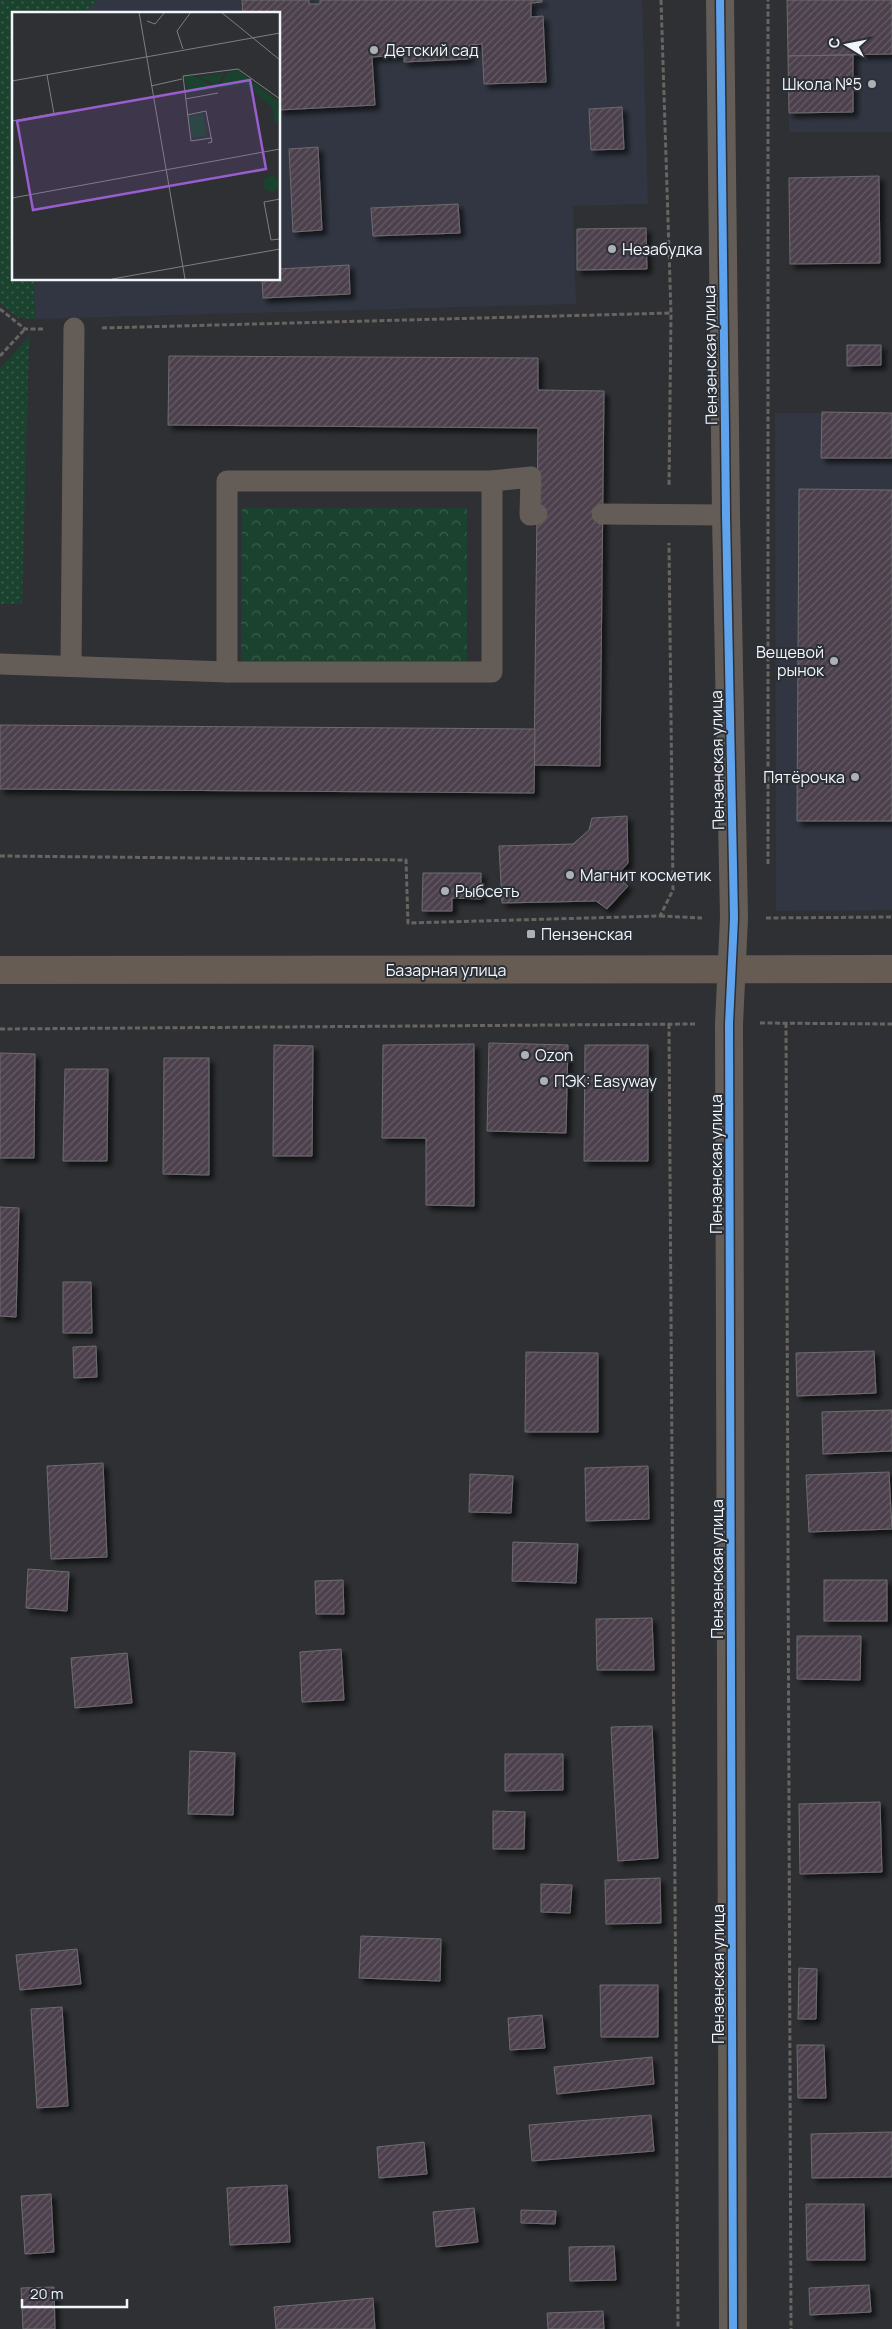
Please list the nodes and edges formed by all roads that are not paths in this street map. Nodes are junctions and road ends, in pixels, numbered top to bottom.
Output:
1 (720, 0) edge
2 (74, 328) road end
3 (492, 481) junction
4 (537, 514) dead end
5 (602, 514) dead end
6 (726, 515) junction
7 (0, 664) edge
8 (71, 666) junction
9 (227, 672) junction
10 (892, 969) edge
11 (0, 970) edge
12 (732, 970) junction
13 (733, 2329) edge

1 - 6 street, Пензенская улица
2 - 8 lane
3 - 4 lane
3 - 9 lane
3 - 9 lane
5 - 6 lane
6 - 12 street, Пензенская улица
7 - 8 lane
8 - 9 lane
10 - 12 main road, Базарная улица
11 - 12 main road, Базарная улица
12 - 13 street, Пензенская улица

